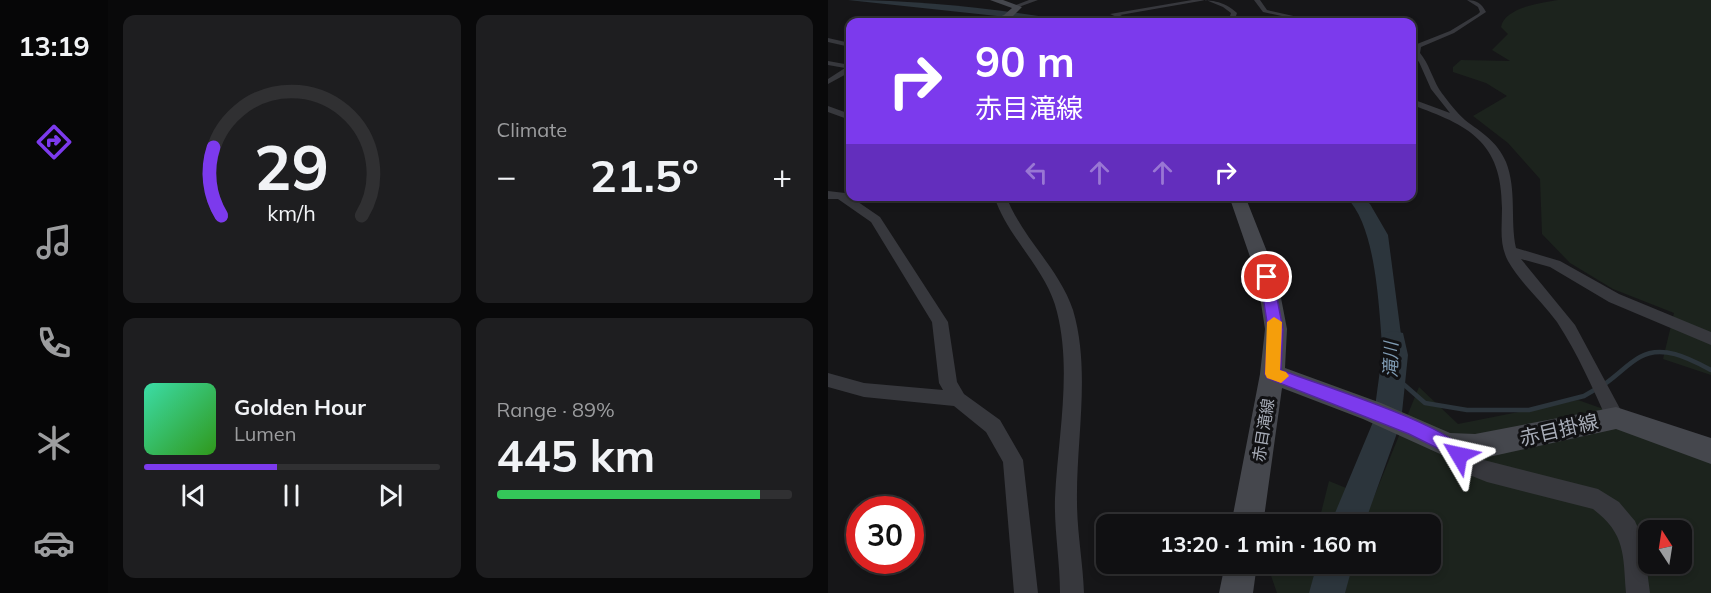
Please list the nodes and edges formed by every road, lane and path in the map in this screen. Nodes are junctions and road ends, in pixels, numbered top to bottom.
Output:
1 (994, 0) edge
2 (1035, 0) edge
3 (1203, 0) edge
4 (1208, 0) edge
5 (1257, 0) edge
6 (1339, 0) edge
7 (1470, 0) edge
8 (1352, 2) dead end
9 (1016, 8) junction
10 (1002, 18) edge
11 (1122, 18) edge
12 (1232, 18) edge
13 (1298, 18) edge
14 (828, 40) edge
15 (1416, 40) edge
16 (1430, 42) junction
17 (846, 44) edge
18 (1416, 48) edge
19 (1416, 53) edge
20 (828, 63) edge
21 (846, 67) edge
22 (846, 68) edge
23 (828, 70) edge
24 (846, 71) edge
25 (828, 82) edge
26 (1416, 103) edge
27 (828, 109) edge
28 (846, 116) edge
29 (1459, 118) junction
30 (850, 201) edge
31 (1001, 201) edge
32 (1239, 201) edge
33 (1510, 251) junction
34 (1711, 339) edge
35 (1272, 374) junction
36 (828, 380) edge
37 (958, 399) junction
38 (1614, 413) junction
39 (1449, 445) junction
40 (1711, 452) edge
41 (1249, 514) edge
42 (1239, 574) edge
43 (1026, 593) edge
44 (1072, 593) edge
45 (1236, 593) edge
46 (1638, 593) edge

1 - 9 main road
2 - 9 street
3 - 11 street
4 - 12 street
5 - 13 street
6 - 8 street
7 - 16 street
9 - 10 main road
14 - 17 street
15 - 16 street
16 - 18 street
19 - 29 street
20 - 21 street
22 - 23 street
24 - 25 street
26 - 29 street
27 - 28 street
29 - 33 street
30 - 37 street
31 - 44 street
32 - 35 main road, 赤目滝線
33 - 34 street
33 - 38 street
35 - 39 main road, 赤目掛線
35 - 41 main road, 赤目滝線
36 - 37 street
37 - 43 street
38 - 39 main road, 赤目掛線
38 - 40 main road, 赤目掛線
39 - 46 street
42 - 45 main road

